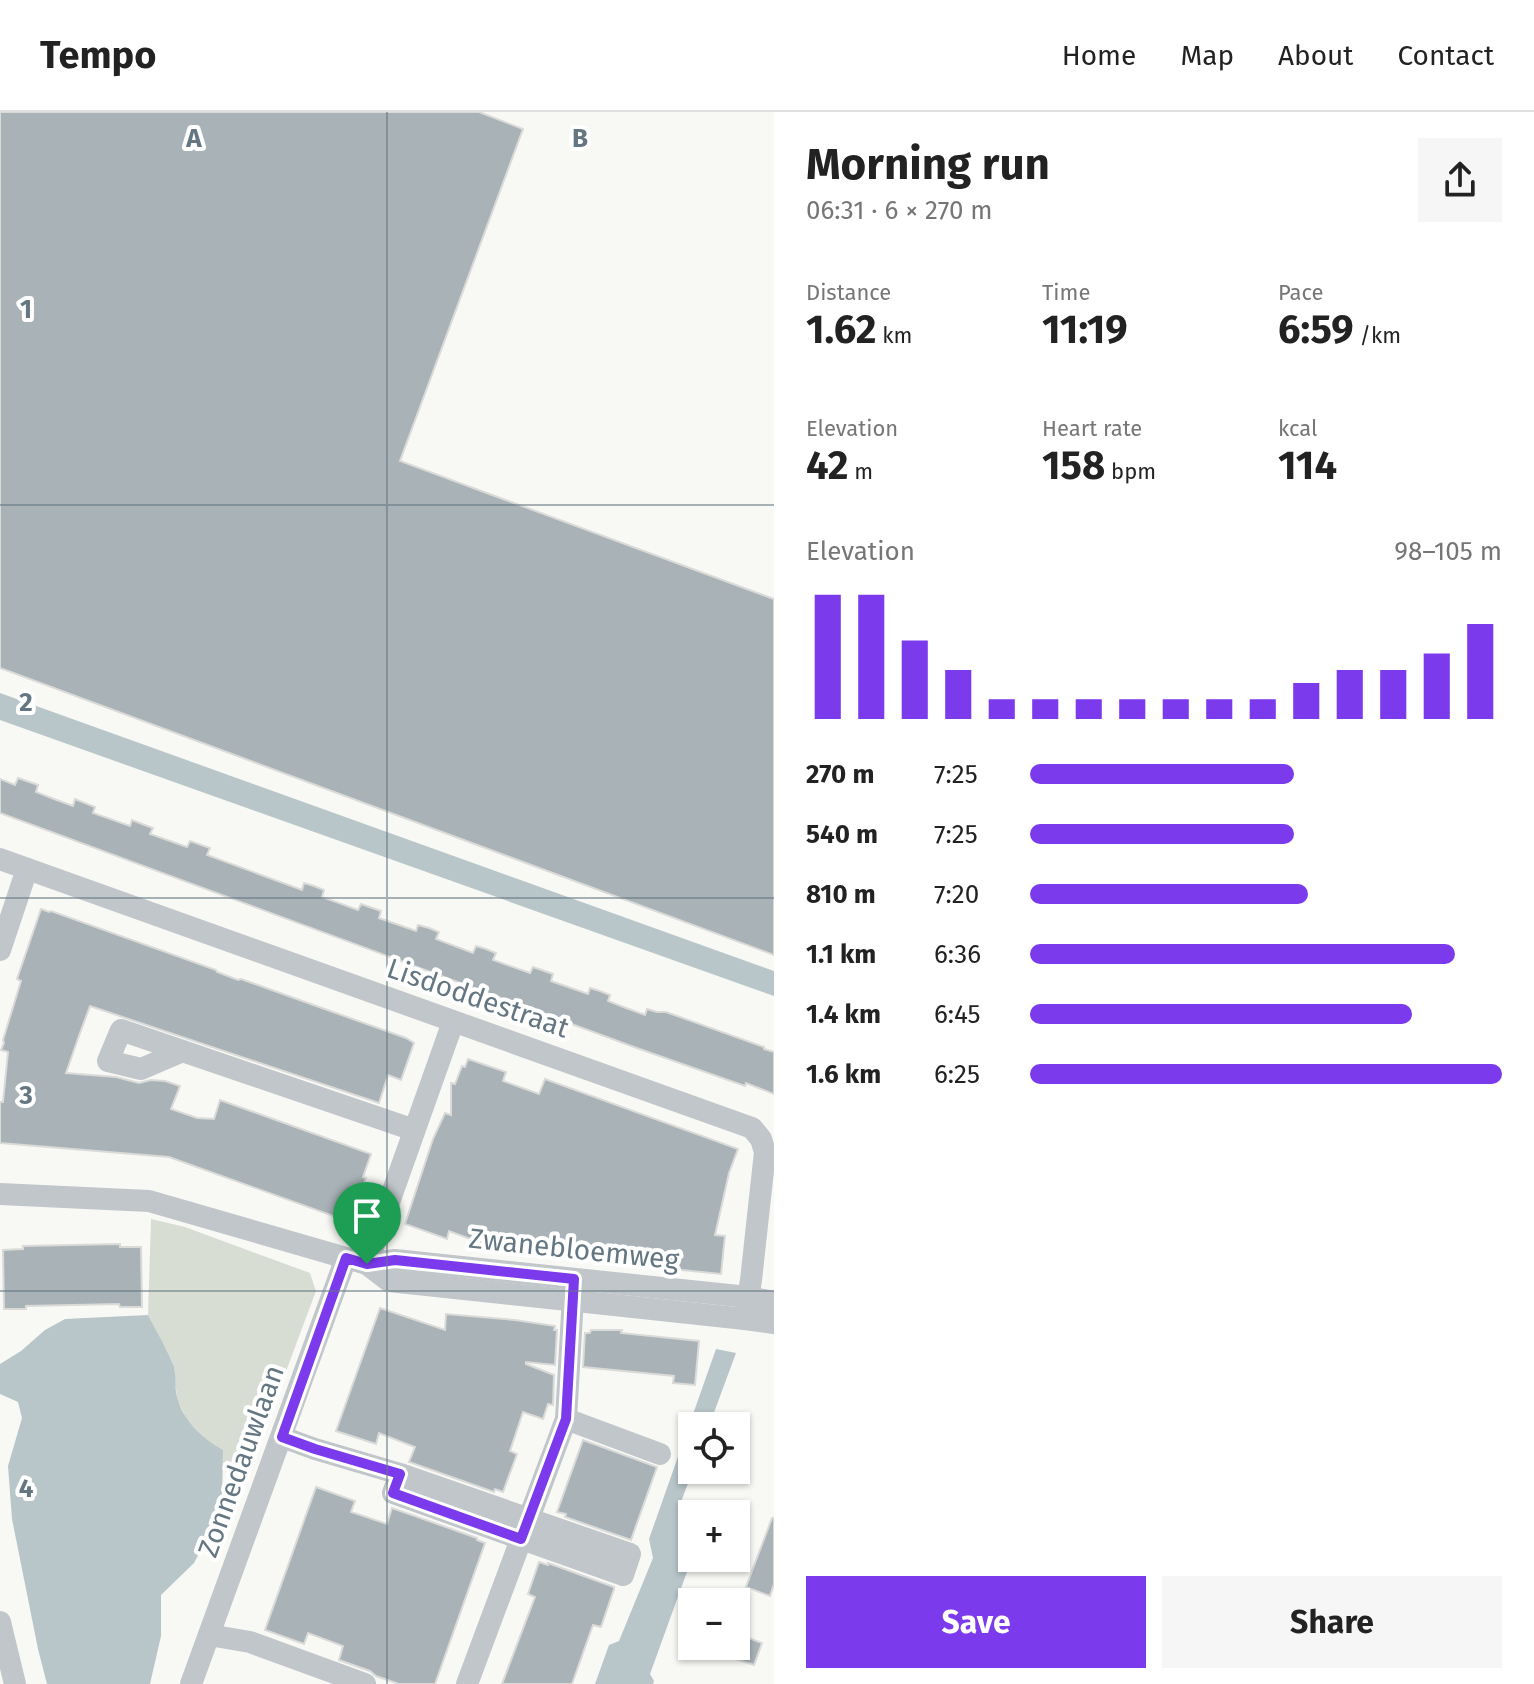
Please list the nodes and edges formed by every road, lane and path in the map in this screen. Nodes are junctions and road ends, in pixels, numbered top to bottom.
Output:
1 (0, 859) edge
2 (27, 869) junction
3 (0, 950) edge
4 (453, 1022) junction
5 (183, 1051) dead end
6 (414, 1130) junction
7 (0, 1194) edge
8 (357, 1261) junction
9 (573, 1290) junction
10 (774, 1302) edge
11 (747, 1308) junction
12 (774, 1323) edge
13 (566, 1419) junction
14 (282, 1437) junction
15 (660, 1454) dead end
16 (524, 1529) junction
17 (0, 1622) edge
18 (209, 1635) junction
19 (328, 1678) edge
20 (15, 1684) edge
21 (191, 1684) edge
22 (365, 1684) edge
23 (467, 1684) edge

1 - 2 street, Lisdoddestraat
2 - 3 street
2 - 4 street, Lisdoddestraat
4 - 6 street, Zonnedauwlaan
4 - 11 street, Lisdoddestraat
5 - 6 street
6 - 8 street, Zonnedauwlaan
7 - 8 street, Zwanebloemweg
8 - 9 street, Zwanebloemweg
8 - 14 street, Zonnedauwlaan
9 - 11 street, Zwanebloemweg
9 - 13 street
10 - 11 street, Zwanebloemweg
11 - 12 street, Zwanebloemweg
13 - 15 street
13 - 16 street
14 - 16 street
14 - 18 street, Zonnedauwlaan
16 - 23 street
17 - 20 street
18 - 19 street
18 - 21 street, Zonnedauwlaan
19 - 22 street

